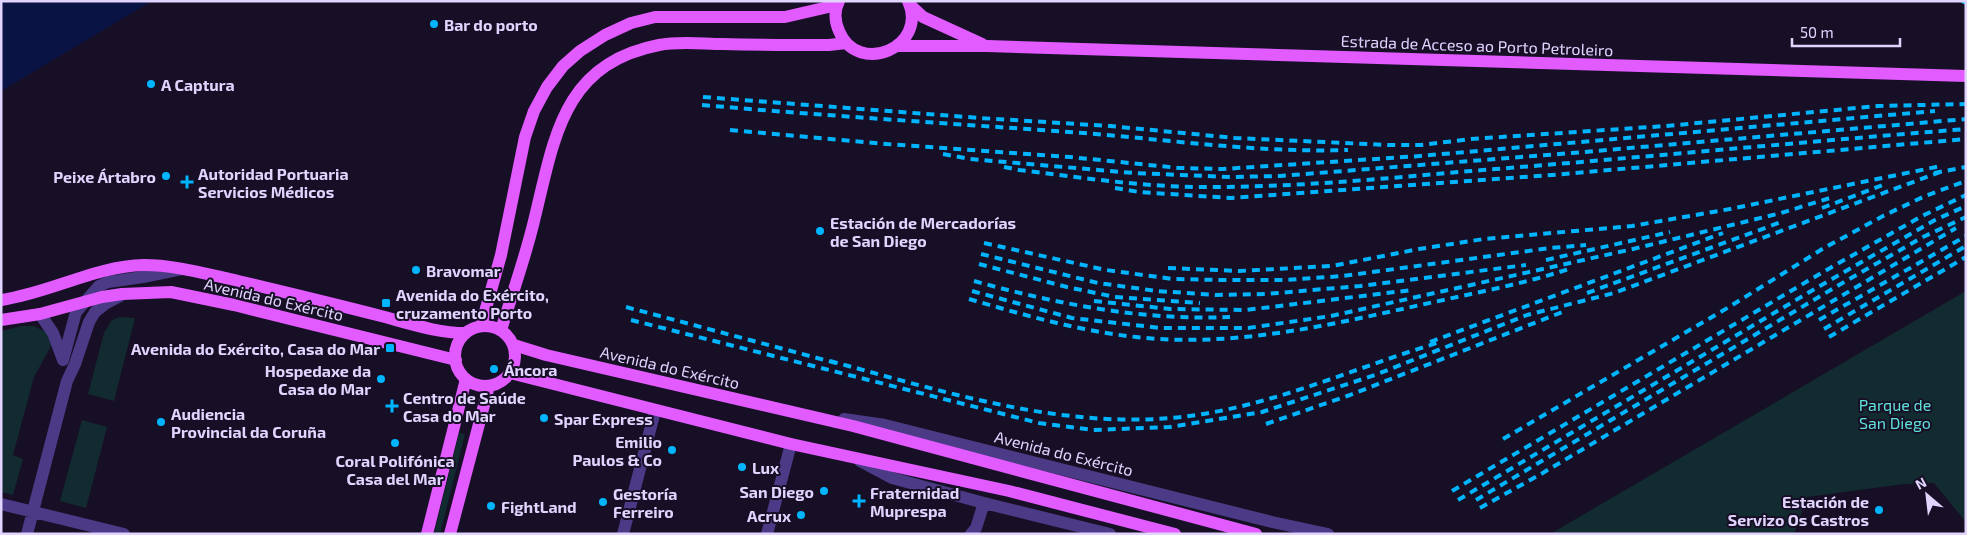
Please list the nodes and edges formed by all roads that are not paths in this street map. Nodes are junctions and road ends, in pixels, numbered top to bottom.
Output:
1 (838, 3) edge
2 (909, 3) edge
3 (846, 43) junction
4 (898, 46) junction
5 (987, 46) junction
6 (1966, 76) edge
7 (501, 254) junction
8 (524, 260) junction
9 (183, 269) junction
10 (122, 294) junction
11 (1, 300) edge
12 (84, 302) junction
13 (40, 314) junction
14 (1, 320) edge
15 (481, 326) junction
16 (501, 330) junction
17 (466, 333) junction
18 (514, 344) junction
19 (63, 360) junction
20 (456, 360) junction
21 (510, 373) junction
22 (466, 379) junction
23 (67, 381) junction
24 (489, 386) junction
25 (655, 410) junction
26 (791, 412) junction
27 (791, 444) junction
28 (858, 460) junction
29 (984, 503) junction
30 (1, 504) edge
31 (32, 511) junction
32 (27, 534) edge
33 (124, 534) edge
34 (427, 534) edge
35 (450, 534) edge
36 (623, 534) edge
37 (767, 534) edge
38 (971, 534) edge
39 (1110, 534) edge
40 (1175, 534) edge
41 (1256, 534) edge
42 (1328, 534) edge

1 - 3 main road
1 - 7 main road
2 - 4 main road, Estrada de Acceso ao Porto Petroleiro
2 - 5 main road, Estrada de Acceso ao Porto Petroleiro
3 - 4 main road, Estrada de Acceso ao Porto Petroleiro
3 - 8 main road
4 - 5 main road, Estrada de Acceso ao Porto Petroleiro
5 - 6 main road, Estrada de Acceso ao Porto Petroleiro
7 - 8 main road
7 - 15 main road
8 - 16 main road
9 - 11 main road, Avenida do Exército
9 - 12 street
9 - 17 main road, Avenida do Exército
10 - 12 main road, Avenida do Exército
10 - 20 main road, Avenida do Exército
10 - 23 street
12 - 13 main road, Avenida do Exército
12 - 19 street
13 - 14 main road, Avenida do Exército
13 - 19 street
15 - 16 main road
15 - 17 main road
16 - 18 main road
17 - 20 main road
18 - 21 main road
18 - 26 main road, Avenida do Exército
19 - 23 street
20 - 22 main road
21 - 24 main road
21 - 25 main road
22 - 24 main road
22 - 34 main road
23 - 31 street
24 - 35 main road
25 - 27 main road
25 - 36 street
26 - 41 main road, Avenida do Exército
26 - 42 street, Avenida do Exército
27 - 28 main road
27 - 37 street
28 - 29 street
28 - 40 main road
29 - 38 street
29 - 39 street
30 - 31 street
31 - 32 street
31 - 33 street

